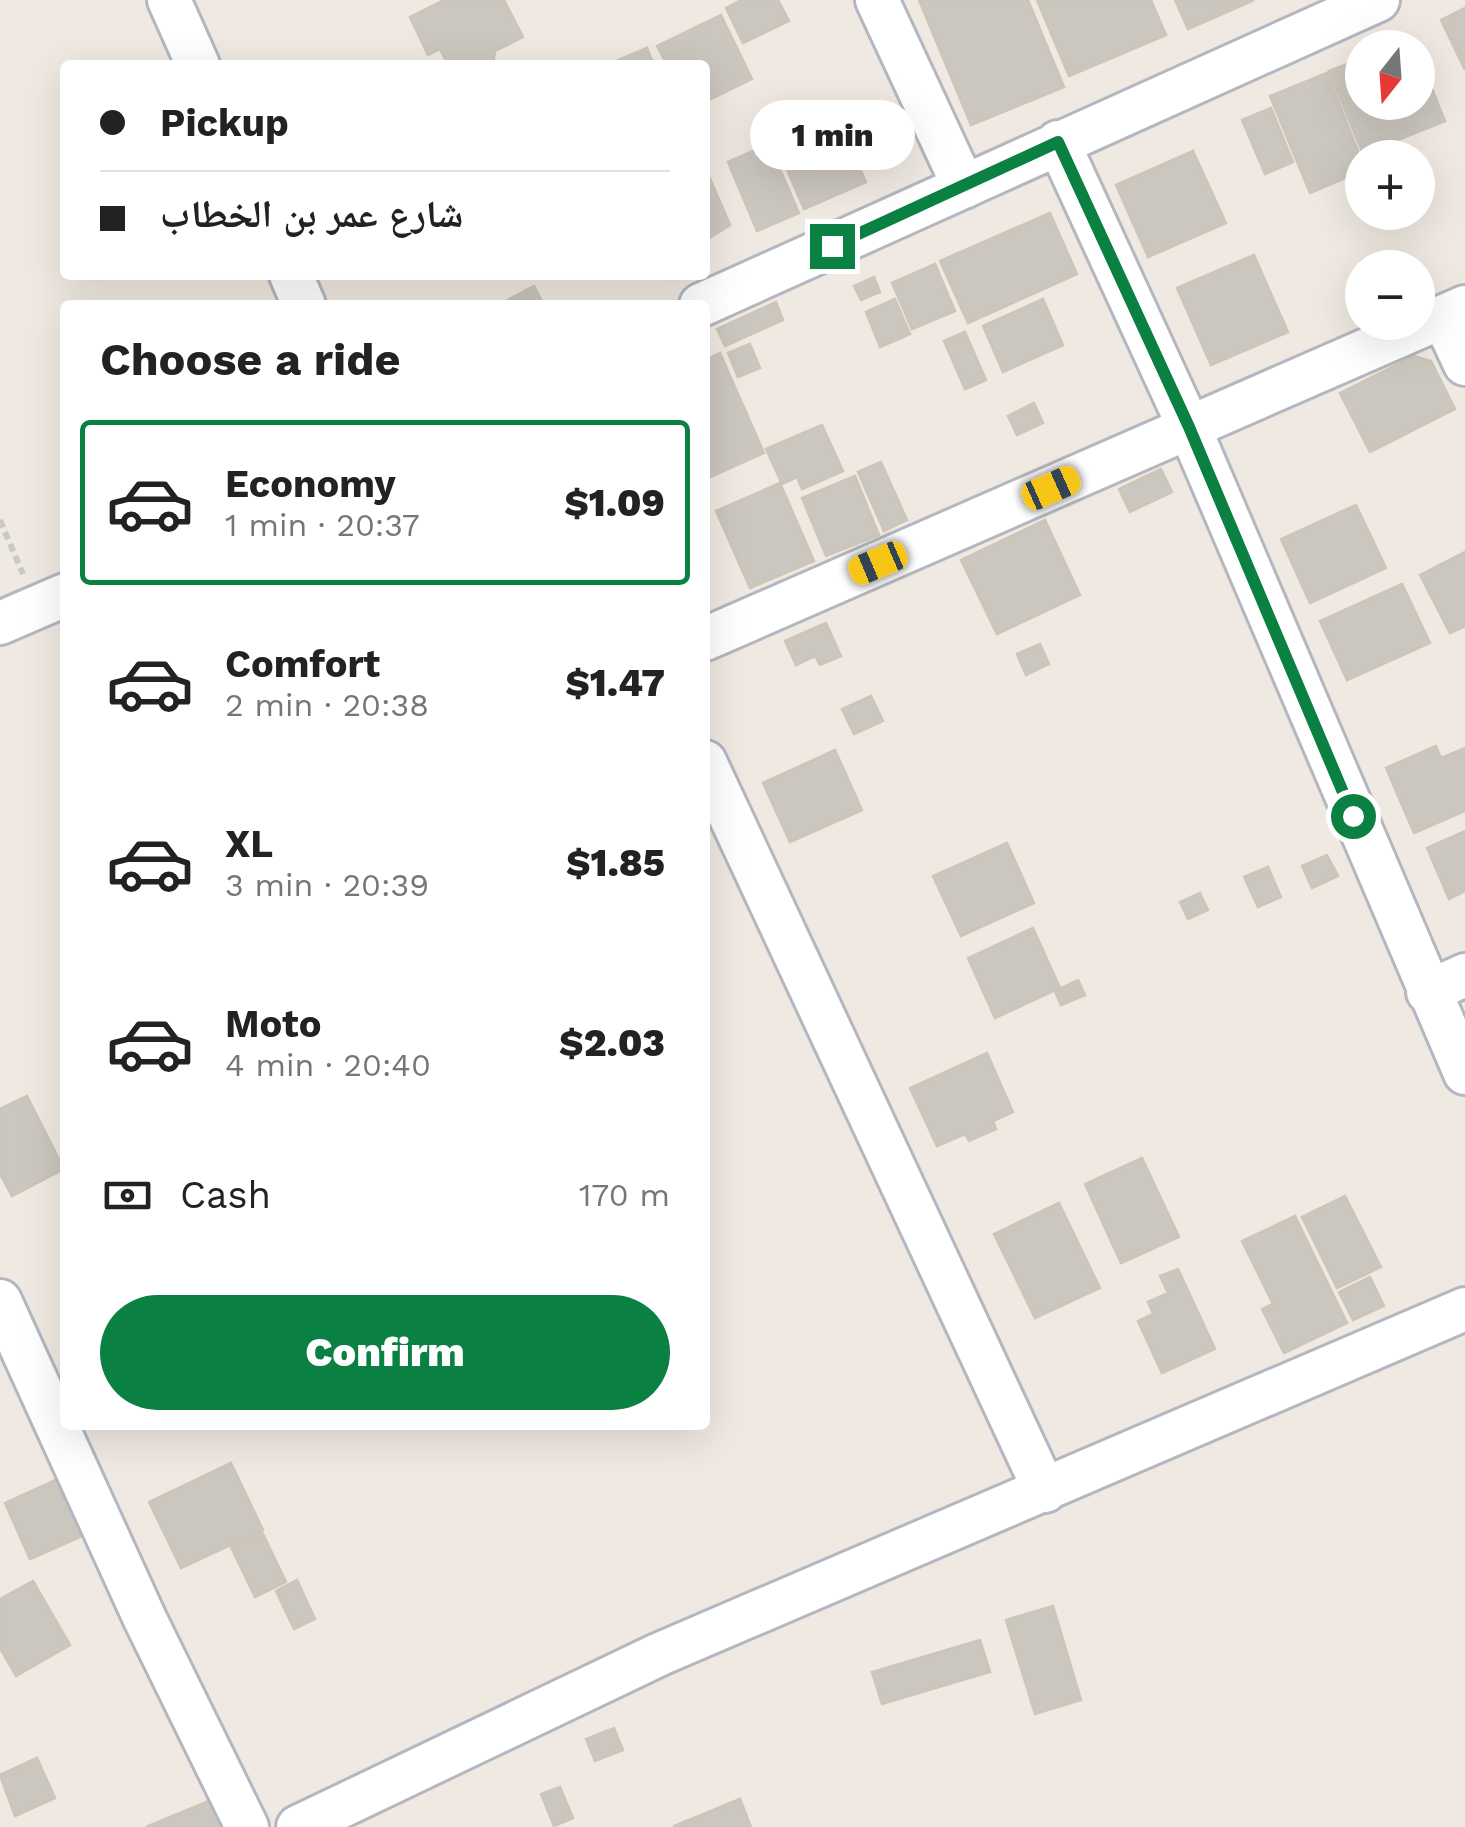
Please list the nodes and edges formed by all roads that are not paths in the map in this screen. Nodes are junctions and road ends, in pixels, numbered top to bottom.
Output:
1 (169, 0) edge
2 (877, 0) edge
3 (1378, 0) edge
4 (196, 60) edge
5 (1058, 142) junction
6 (964, 187) junction
7 (710, 301) edge
8 (1454, 312) edge
9 (1465, 364) edge
10 (1189, 427) junction
11 (710, 637) edge
12 (710, 773) edge
13 (1446, 984) edge
14 (1465, 1073) edge
15 (0, 1301) edge
16 (1465, 1309) edge
17 (1045, 1490) junction
18 (247, 1827) edge
19 (298, 1827) edge

1 - 4 street
2 - 6 street
3 - 5 street
5 - 6 street
5 - 10 street
6 - 7 street
8 - 9 street
8 - 10 street
10 - 11 street
10 - 13 street
12 - 17 street
13 - 14 street
15 - 18 street
16 - 17 street
17 - 19 street

